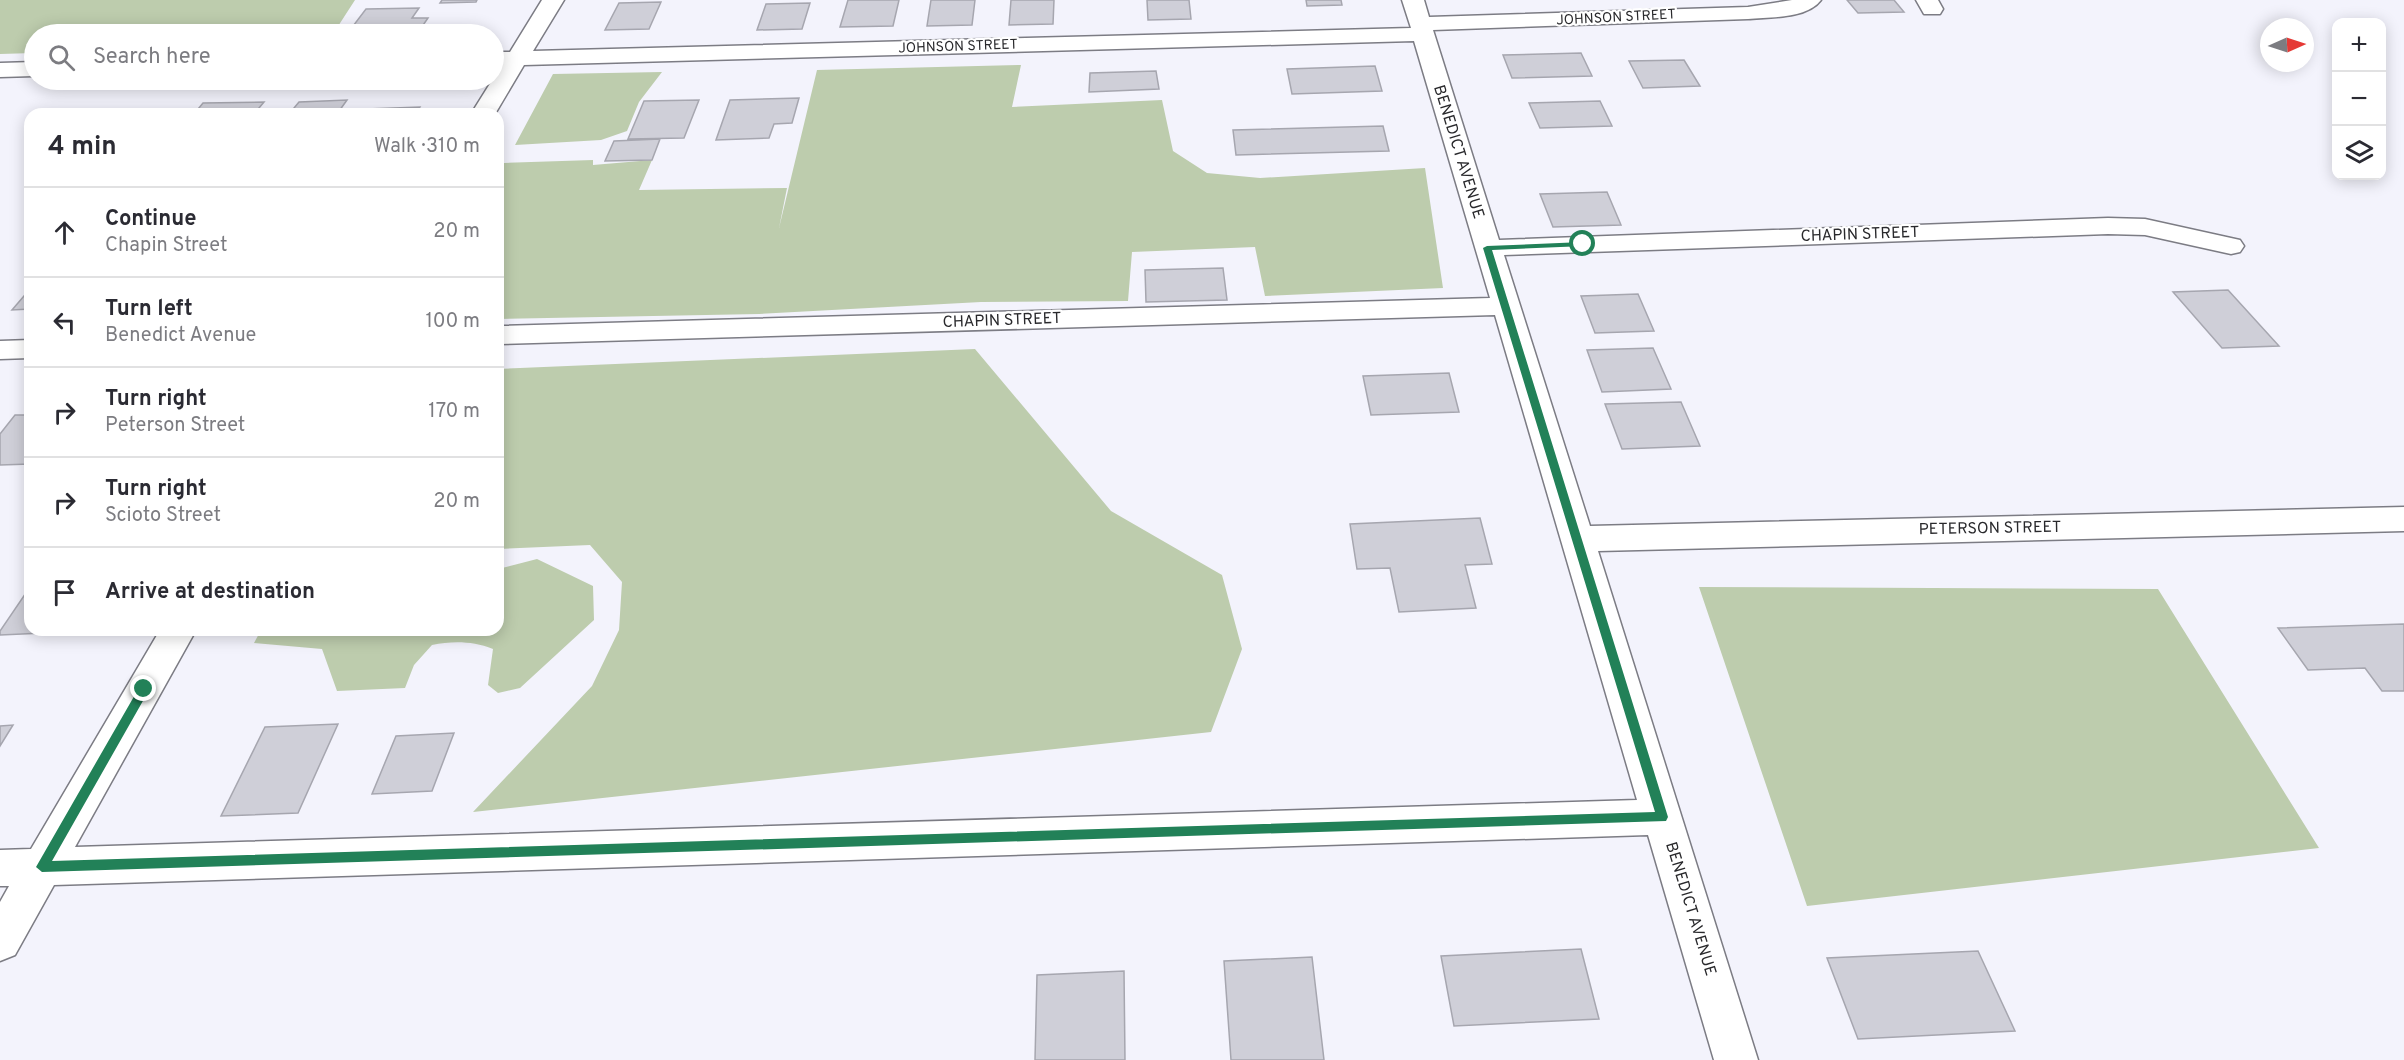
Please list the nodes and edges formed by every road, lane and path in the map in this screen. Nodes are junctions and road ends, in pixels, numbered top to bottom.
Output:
1 (553, 0) edge
2 (1810, 0) edge
3 (1418, 19) edge
4 (504, 59) edge
5 (516, 59) junction
6 (0, 69) edge
7 (24, 69) edge
8 (504, 79) edge
9 (497, 90) edge
10 (487, 108) edge
11 (2231, 246) dead end
12 (1487, 248) junction
13 (1505, 306) junction
14 (504, 335) edge
15 (24, 349) edge
16 (0, 350) edge
17 (2404, 519) edge
18 (1577, 538) junction
19 (175, 636) edge
20 (1662, 817) junction
21 (42, 867) junction
22 (0, 868) edge
23 (0, 941) edge
24 (1736, 1060) edge

1 - 5 street
2 - 3 street, JOHNSON STREET
3 - 5 street, JOHNSON STREET
3 - 12 street, BENEDICT AVENUE
4 - 5 street, JOHNSON STREET
5 - 8 street
6 - 7 street
9 - 10 street
11 - 12 street, CHAPIN STREET
12 - 13 street, BENEDICT AVENUE
13 - 14 street, CHAPIN STREET
13 - 18 street, BENEDICT AVENUE
15 - 16 street
17 - 18 street, PETERSON STREET
18 - 20 street, BENEDICT AVENUE
19 - 21 street
20 - 21 street
20 - 24 street, BENEDICT AVENUE
21 - 22 street
21 - 23 street

